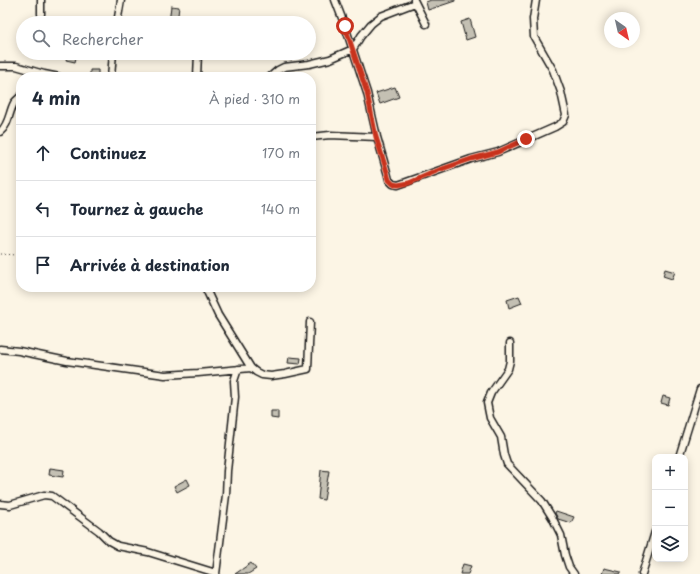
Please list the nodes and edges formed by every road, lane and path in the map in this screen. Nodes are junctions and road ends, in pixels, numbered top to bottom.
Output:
1 (41, 0) edge
2 (121, 0) edge
3 (335, 0) edge
4 (536, 0) edge
5 (414, 1) edge
6 (40, 14) dead end
7 (118, 16) edge
8 (426, 24) dead end
9 (353, 49) junction
10 (112, 60) edge
11 (198, 60) edge
12 (0, 66) edge
13 (33, 72) edge
14 (111, 72) edge
15 (197, 72) edge
16 (276, 72) edge
17 (16, 101) edge
18 (0, 132) edge
19 (316, 136) edge
20 (376, 137) junction
21 (0, 254) edge
22 (16, 255) edge
23 (207, 292) edge
24 (310, 322) dead end
25 (510, 343) dead end
26 (0, 350) edge
27 (251, 368) junction
28 (238, 369) junction
29 (700, 389) edge
30 (680, 454) edge
31 (0, 504) edge
32 (652, 542) edge
33 (216, 574) edge
34 (574, 574) edge
35 (642, 574) edge

1 - 6 street
2 - 7 street
3 - 9 street
4 - 20 street
5 - 8 street
5 - 9 street
9 - 16 street
9 - 20 street
10 - 14 street
11 - 15 street
12 - 13 street
17 - 18 street
19 - 20 street
21 - 22 path
23 - 27 street
24 - 27 street
25 - 34 street
26 - 28 street
27 - 28 street
28 - 33 street
29 - 30 street
31 - 33 street
32 - 35 street

